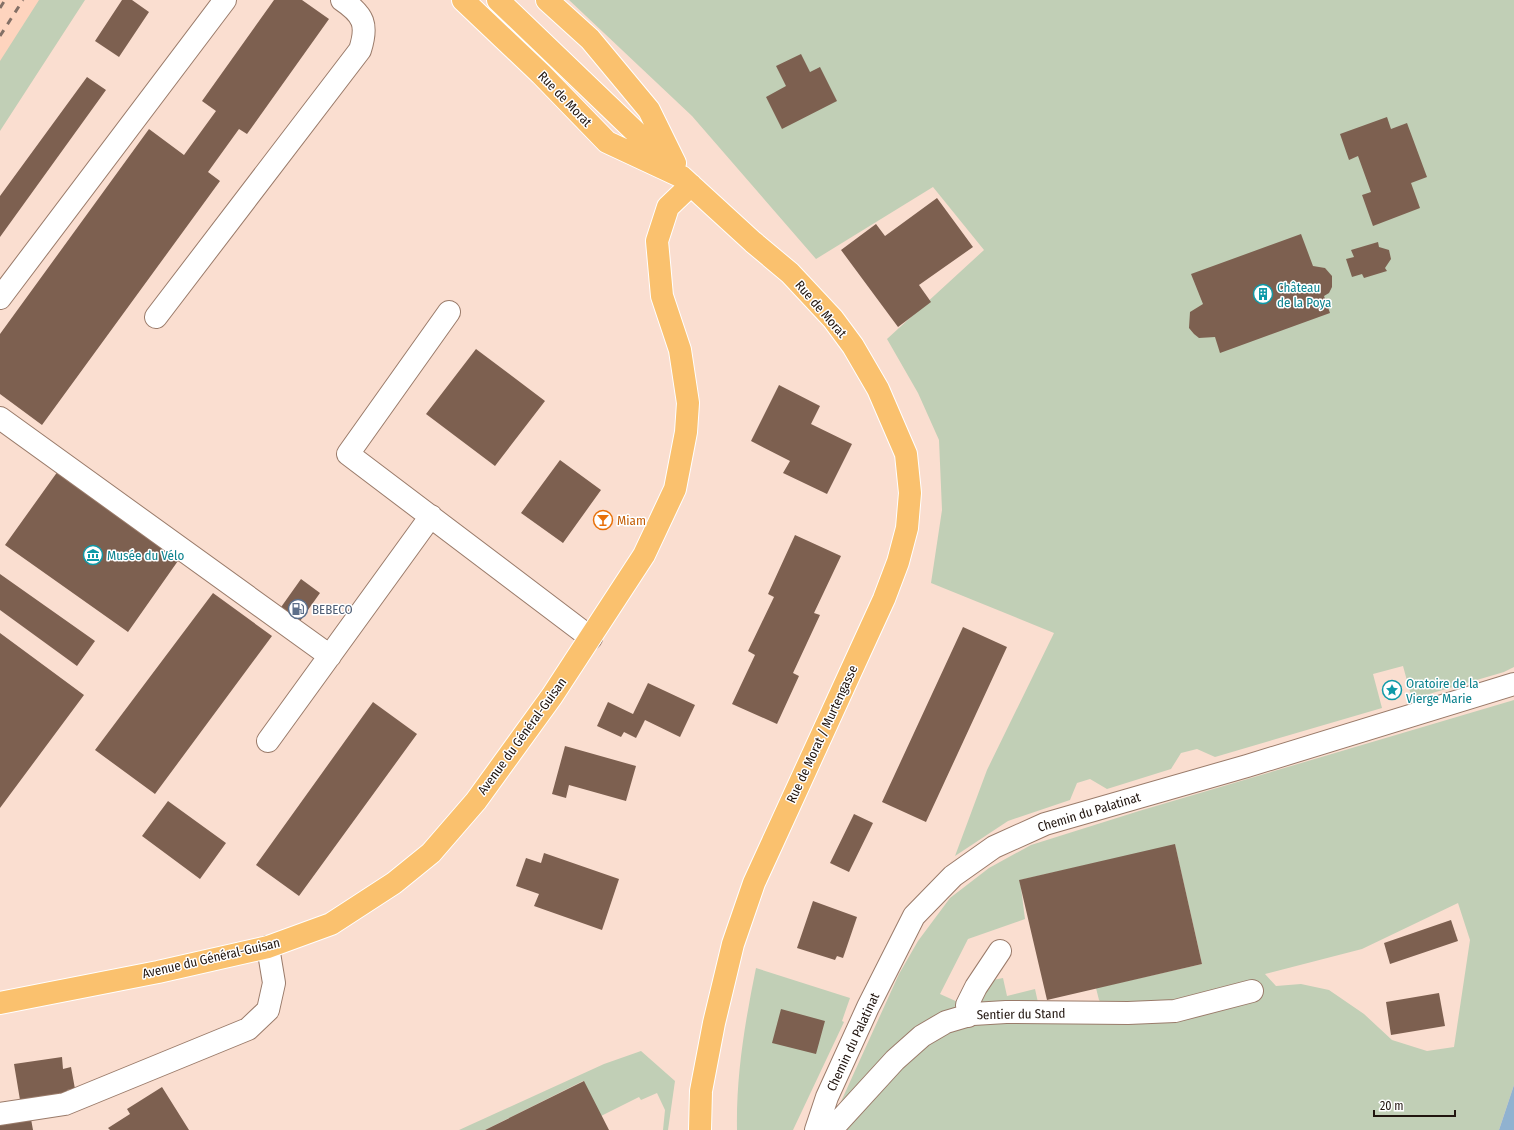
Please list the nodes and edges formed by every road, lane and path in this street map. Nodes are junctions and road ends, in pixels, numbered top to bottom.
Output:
1 (225, 0) edge
2 (342, 0) edge
3 (463, 0) edge
4 (498, 0) edge
5 (547, 0) edge
6 (686, 181) junction
7 (0, 298) edge
8 (449, 312) dead end
9 (156, 317) dead end
10 (853, 346) joint
11 (0, 418) edge
12 (431, 516) junction
13 (591, 638) junction
14 (330, 656) junction
15 (1514, 684) edge
16 (268, 741) dead end
17 (268, 947) junction
18 (1000, 951) dead end
19 (1252, 991) dead end
20 (0, 1002) edge
21 (968, 1016) junction
22 (0, 1114) edge
23 (700, 1130) edge
24 (816, 1130) edge
25 (831, 1130) edge

1 - 7 street
2 - 9 street
3 - 6 main road, Rue de Morat
4 - 6 main road
5 - 6 main road, Rue de Morat
6 - 10 main road, Rue de Morat
6 - 13 main road, Avenue du Général-Guisan
8 - 12 street
10 - 23 main road, Rue de Morat / Murtengasse
11 - 14 street
12 - 13 street
12 - 14 street
13 - 17 main road, Avenue du Général-Guisan
14 - 16 street
15 - 24 street, Chemin du Palatinat
17 - 20 main road, Avenue du Général-Guisan
17 - 22 street
18 - 21 street
19 - 21 street, Sentier du Stand
21 - 25 street, Sentier du Stand

